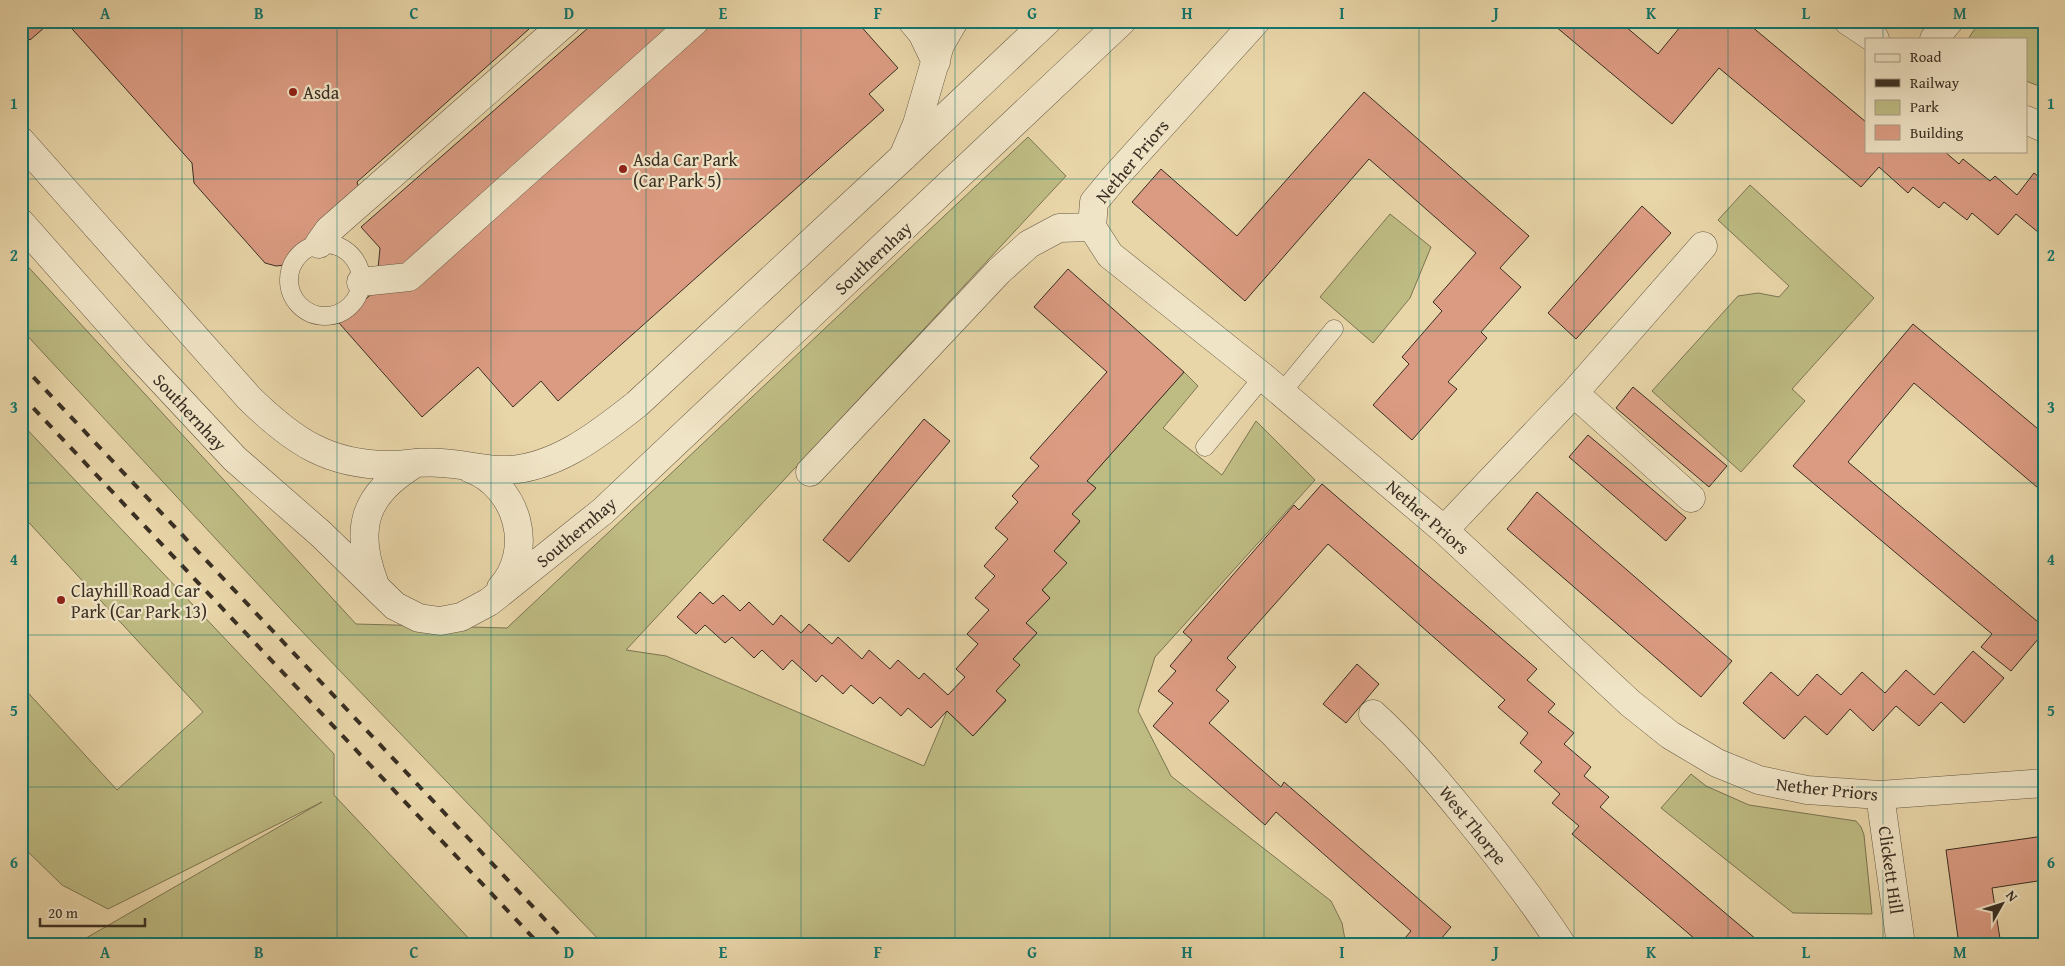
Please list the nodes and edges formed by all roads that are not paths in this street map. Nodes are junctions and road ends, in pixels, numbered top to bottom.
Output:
1 (567, 21) edge
2 (695, 21) edge
3 (912, 21) edge
4 (929, 21) edge
5 (954, 21) edge
6 (1047, 21) edge
7 (1122, 21) edge
8 (1256, 21) edge
9 (1848, 21) edge
10 (1949, 21) edge
11 (1874, 38) edge
12 (1935, 38) edge
13 (936, 62) junction
14 (2028, 121) edge
15 (2044, 128) edge
16 (21, 141) edge
17 (904, 158) junction
18 (21, 223) edge
19 (1092, 227) junction
20 (319, 244) junction
21 (1704, 246) dead end
22 (361, 282) junction
23 (1334, 329) dead end
24 (1272, 385) junction
25 (1574, 393) junction
26 (1205, 447) dead end
27 (416, 463) junction
28 (465, 466) junction
29 (810, 472) dead end
30 (1691, 498) dead end
31 (1444, 530) junction
32 (376, 587) junction
33 (489, 602) junction
34 (1373, 714) dead end
35 (2044, 783) edge
36 (1880, 795) junction
37 (1562, 945) edge
38 (1901, 945) edge

1 - 20 street
2 - 22 street
3 - 13 street
4 - 13 street
5 - 13 street
6 - 17 street
7 - 33 street, Southernhay
8 - 19 street, Nether Priors
9 - 11 street
10 - 12 street
13 - 17 street
14 - 15 street
16 - 27 street
17 - 28 street
18 - 32 street, Southernhay
19 - 24 street, Nether Priors
19 - 29 street
20 - 22 lane
20 - 22 lane
21 - 25 street
23 - 24 lane
24 - 26 lane
24 - 31 street, Nether Priors
25 - 30 street
25 - 31 street
27 - 28 street
27 - 32 street
28 - 33 street
31 - 36 street, Nether Priors
32 - 33 street, Southernhay
34 - 37 street, West Thorpe
35 - 36 street, Nether Priors
36 - 38 street, Clickett Hill

